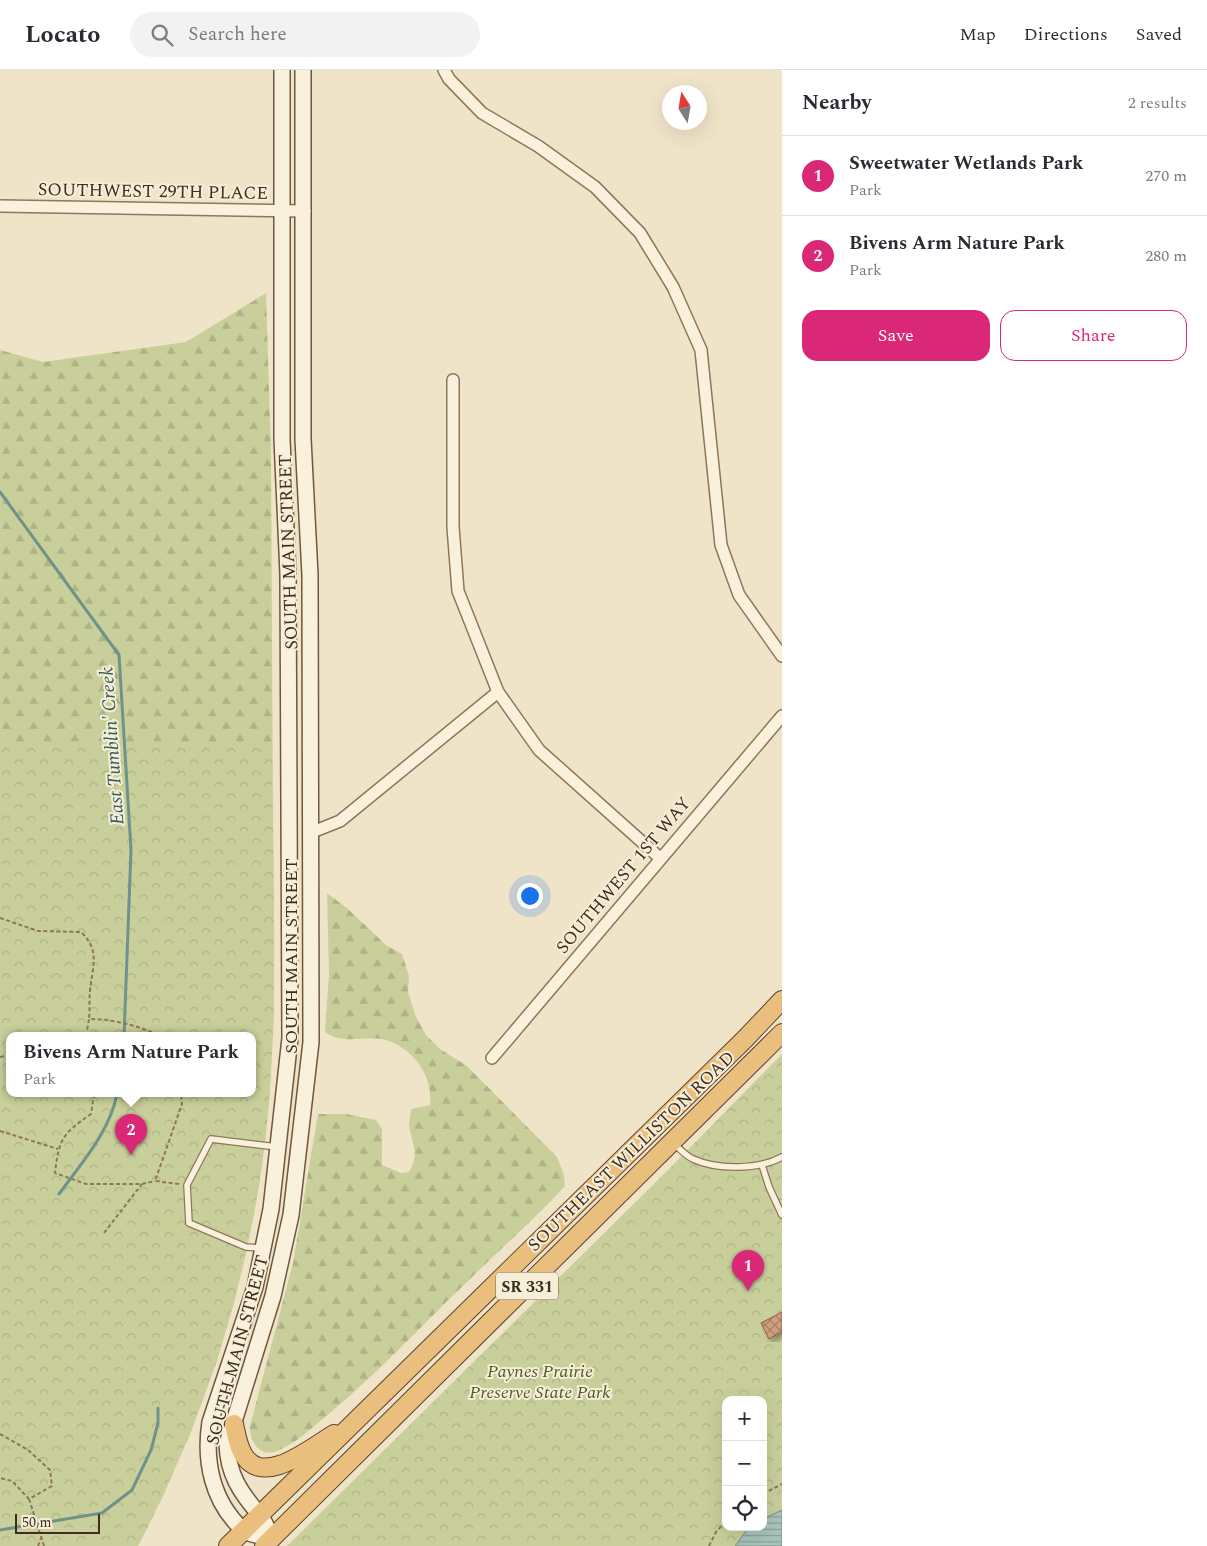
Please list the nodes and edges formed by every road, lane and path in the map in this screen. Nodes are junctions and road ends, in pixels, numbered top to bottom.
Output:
1 (282, 70) edge
2 (303, 70) edge
3 (444, 70) edge
4 (0, 206) edge
5 (282, 211) junction
6 (305, 211) junction
7 (453, 380) dead end
8 (782, 656) edge
9 (498, 692) junction
10 (782, 716) edge
11 (310, 833) junction
12 (289, 834) junction
13 (660, 858) junction
14 (0, 918) edge
15 (782, 1000) edge
16 (89, 1019) junction
17 (87, 1032) edge
18 (152, 1032) edge
19 (782, 1033) edge
20 (492, 1058) dead end
21 (287, 1076) junction
22 (307, 1076) junction
23 (94, 1097) edge
24 (181, 1097) edge
25 (655, 1126) junction
26 (0, 1131) edge
27 (673, 1143) junction
28 (58, 1148) junction
29 (279, 1148) junction
30 (782, 1158) edge
31 (762, 1165) junction
32 (156, 1181) junction
33 (142, 1184) junction
34 (187, 1185) junction
35 (782, 1215) edge
36 (104, 1233) dead end
37 (286, 1238) junction
38 (262, 1248) junction
39 (360, 1418) junction
40 (234, 1424) junction
41 (0, 1434) edge
42 (0, 1478) edge
43 (782, 1484) edge
44 (767, 1492) edge
45 (29, 1499) junction
46 (260, 1515) junction
47 (722, 1525) edge
48 (243, 1530) junction
49 (42, 1536) junction
50 (268, 1542) edge
51 (38, 1546) edge
52 (44, 1546) edge
53 (228, 1546) edge
54 (709, 1546) edge

1 - 5 main road, SOUTH MAIN STREET
2 - 6 main road, SOUTH MAIN STREET
3 - 8 street
4 - 5 street, SOUTHWEST 29TH PLACE
5 - 6 street, SOUTHWEST 29TH PLACE
5 - 12 main road, SOUTH MAIN STREET
6 - 11 main road, SOUTH MAIN STREET
7 - 9 street
9 - 11 street
9 - 13 street
10 - 13 street, SOUTHWEST 1ST WAY
11 - 12 main road
11 - 22 main road, SOUTH MAIN STREET
12 - 21 main road, SOUTH MAIN STREET
13 - 20 street, SOUTHWEST 1ST WAY
14 - 16 path
15 - 25 highway, SOUTHEAST WILLISTON ROAD / SR 331
16 - 17 path
16 - 18 path
19 - 27 highway, SOUTHEAST WILLISTON ROAD / SR 331
21 - 22 main road
21 - 29 main road, SOUTH MAIN STREET
22 - 37 main road, SOUTH MAIN STREET
23 - 28 path
24 - 32 path
25 - 27 highway
25 - 39 highway, SOUTHEAST WILLISTON ROAD / SR 331
26 - 28 path
27 - 31 lane
27 - 50 highway, SOUTHEAST WILLISTON ROAD / SR 331
28 - 33 path
29 - 34 lane
29 - 38 main road, SOUTH MAIN STREET
30 - 31 lane
31 - 35 lane
32 - 33 path
32 - 34 path
33 - 36 path
34 - 38 lane
37 - 38 main road
37 - 40 main road, SOUTH MAIN STREET
38 - 48 main road, SOUTH MAIN STREET
39 - 40 highway
39 - 46 highway, SOUTHEAST WILLISTON ROAD / SR 331
40 - 46 main road, SOUTH MAIN STREET
41 - 45 path
42 - 45 path
43 - 44 path
45 - 49 path
46 - 48 highway, SOUTHEAST WILLISTON ROAD / SR 331
46 - 50 main road, SOUTH MAIN STREET
47 - 54 path
48 - 50 main road
48 - 53 highway, SR 331
49 - 51 path
49 - 52 path

